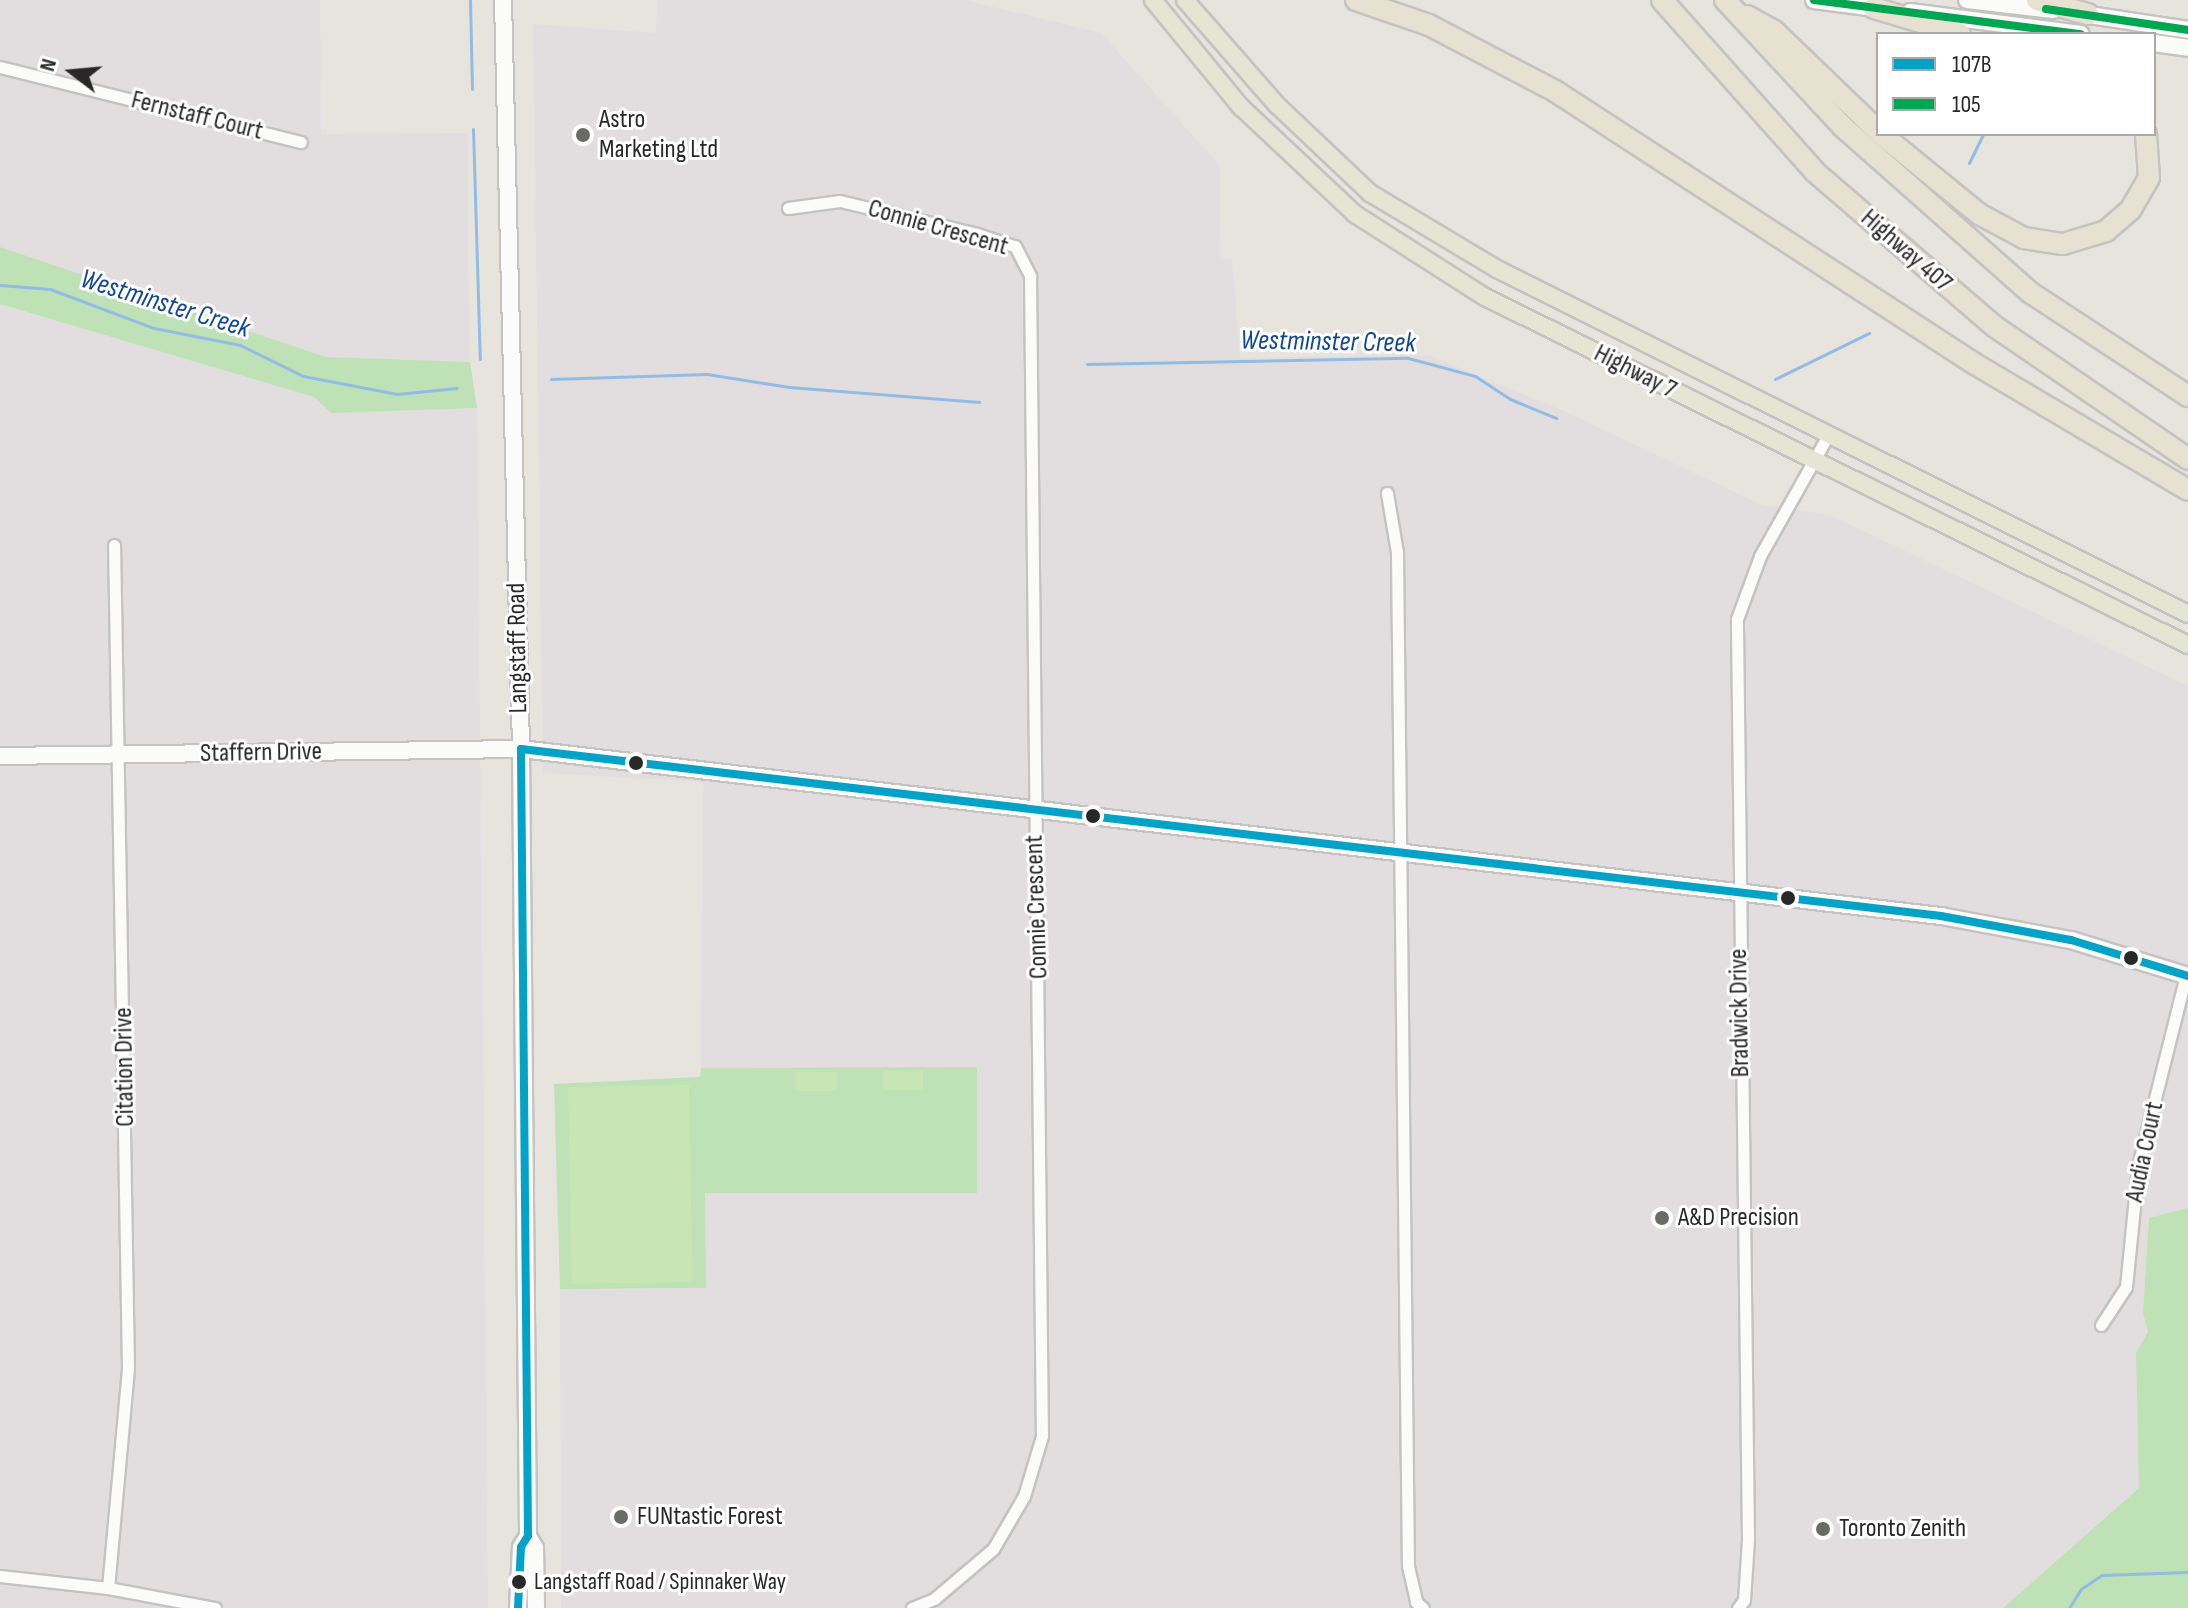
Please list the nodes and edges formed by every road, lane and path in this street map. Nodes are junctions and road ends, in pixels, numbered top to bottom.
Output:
1 (503, 0) edge
2 (1153, 0) edge
3 (1185, 0) edge
4 (1356, 0) edge
5 (1814, 0) edge
6 (1967, 0) edge
7 (2037, 0) edge
8 (1664, 3) edge
9 (1728, 3) edge
10 (1874, 8) junction
11 (2085, 24) edge
12 (2188, 30) edge
13 (1953, 32) edge
14 (2156, 43) edge
15 (2188, 48) edge
16 (0, 67) edge
17 (1876, 129) edge
18 (1884, 136) edge
19 (2146, 136) edge
20 (301, 142) dead end
21 (788, 208) dead end
22 (2188, 396) edge
23 (1827, 437) junction
24 (2188, 459) edge
25 (1814, 462) junction
26 (2188, 490) edge
27 (1387, 493) dead end
28 (114, 545) dead end
29 (2188, 614) edge
30 (2188, 645) edge
31 (521, 749) junction
32 (0, 756) edge
33 (114, 756) junction
34 (1034, 808) junction
35 (1400, 849) junction
36 (1737, 891) junction
37 (2187, 975) edge
38 (2101, 1325) dead end
39 (528, 1536) junction
40 (0, 1576) edge
41 (108, 1588) junction
42 (215, 1608) edge
43 (518, 1608) edge
44 (536, 1608) edge
45 (912, 1608) edge
46 (1423, 1608) edge
47 (1738, 1608) edge

1 - 31 main road, Langstaff Road
2 - 25 main road, Highway 7
3 - 23 main road, Highway 7
4 - 26 highway
5 - 10 main road
6 - 11 main road
7 - 11 highway
8 - 24 highway, Highway 407
9 - 17 highway
9 - 22 highway, Highway 407
10 - 11 main road
10 - 13 highway
11 - 12 main road
14 - 15 main road
16 - 20 street, Fernstaff Court
18 - 19 highway
21 - 34 street, Connie Crescent
23 - 25 street, Bradwick Drive
23 - 29 main road, Highway 7
25 - 30 main road, Highway 7
25 - 36 street, Bradwick Drive
27 - 35 street
28 - 33 street, Citation Drive
31 - 33 main road, Staffern Drive
31 - 34 main road, Staffern Drive
31 - 39 main road, Langstaff Road
32 - 33 main road, Staffern Drive
33 - 41 street, Citation Drive
34 - 35 main road, Staffern Drive
34 - 45 street, Connie Crescent
35 - 36 main road, Staffern Drive
35 - 46 street
36 - 37 main road, Staffern Drive
36 - 47 street, Bradwick Drive
37 - 38 street, Audia Court
39 - 43 main road, Langstaff Road
39 - 44 main road, Langstaff Road
40 - 41 street
41 - 42 street

